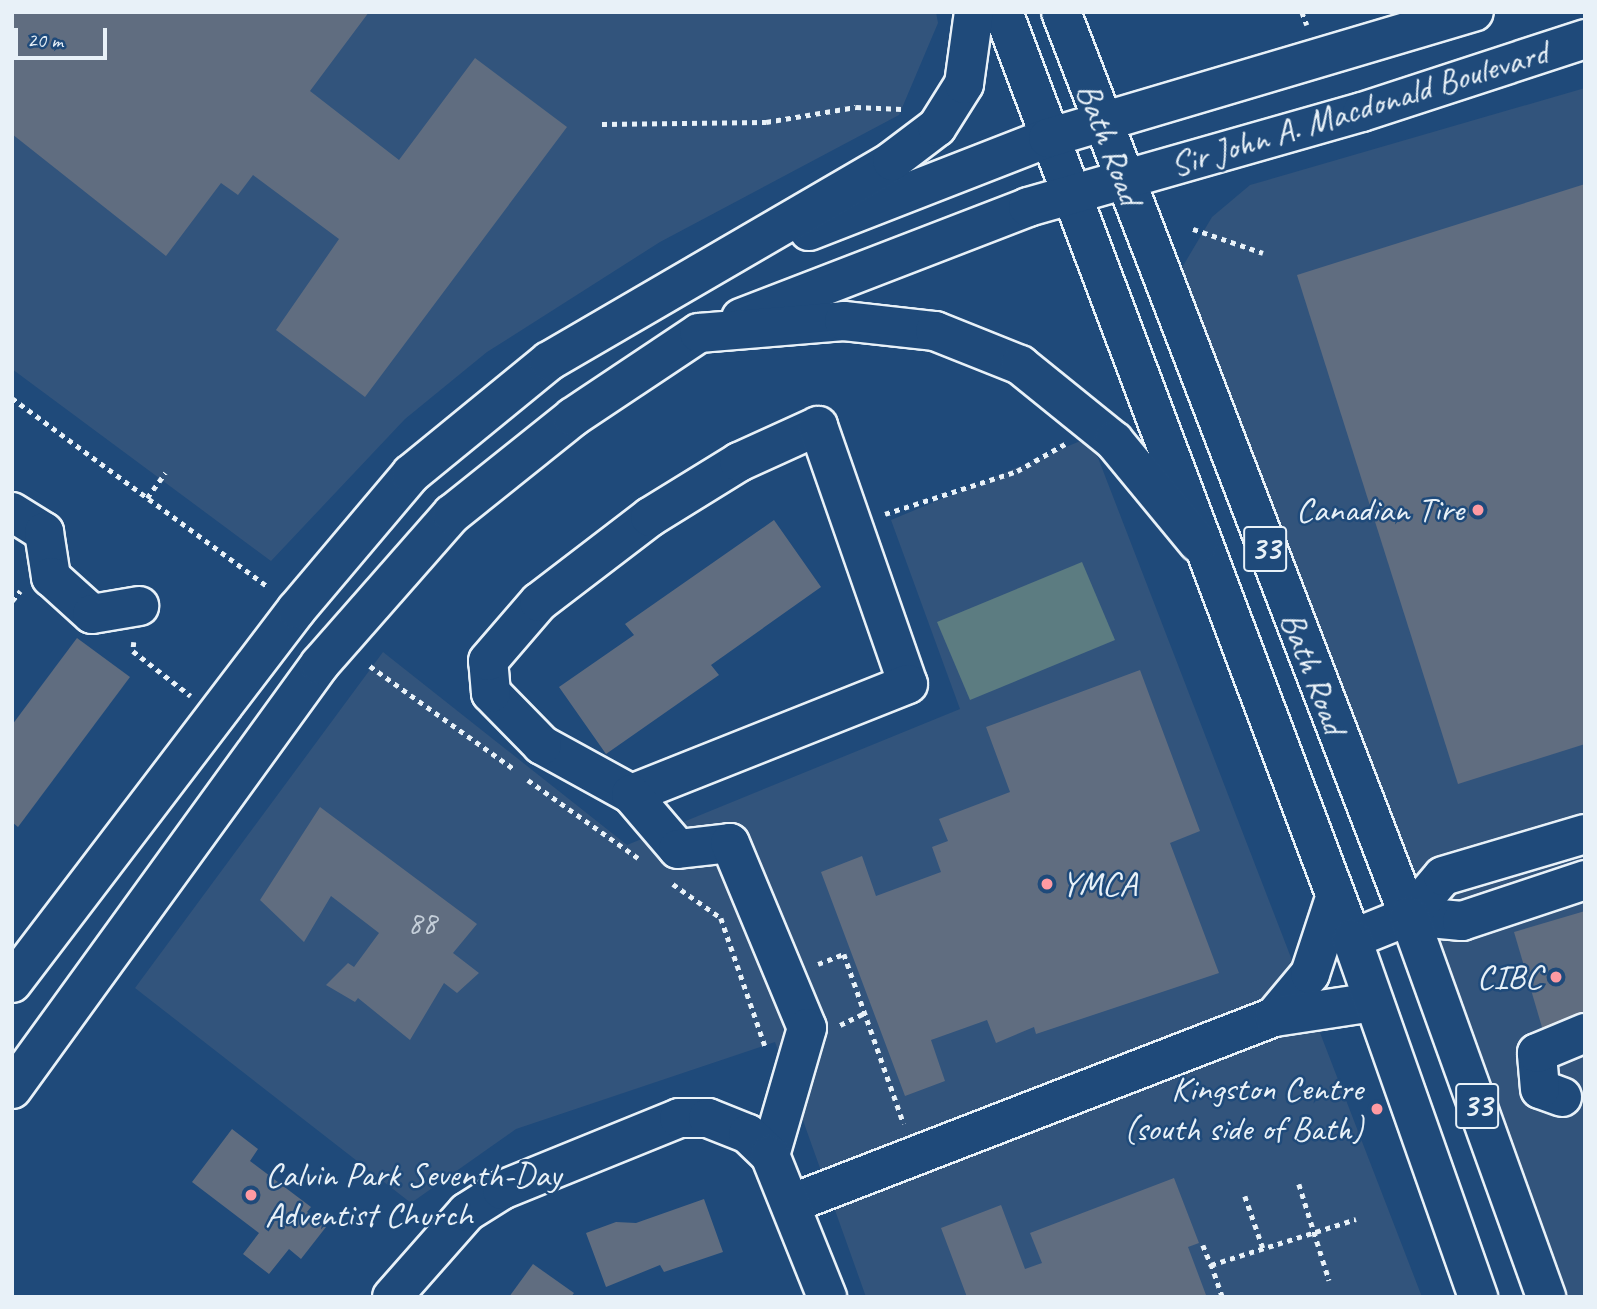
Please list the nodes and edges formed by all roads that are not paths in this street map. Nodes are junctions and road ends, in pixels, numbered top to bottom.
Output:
1 (974, 12) edge
2 (1003, 12) edge
3 (1061, 12) edge
4 (1474, 12) edge
5 (1585, 39) edge
6 (1100, 122) junction
7 (1048, 138) junction
8 (1123, 182) junction
9 (1068, 198) junction
10 (705, 270) junction
11 (699, 333) junction
12 (12, 512) edge
13 (1198, 543) junction
14 (139, 606) road end
15 (631, 794) junction
16 (1585, 834) edge
17 (1585, 880) edge
18 (1335, 898) junction
19 (1409, 916) junction
20 (1352, 939) junction
21 (12, 983) edge
22 (1374, 1002) junction
23 (1274, 1017) junction
24 (1585, 1033) edge
25 (12, 1089) edge
26 (1562, 1097) dead end
27 (771, 1155) junction
28 (793, 1203) junction
29 (391, 1297) edge
30 (827, 1297) edge
31 (1478, 1297) edge
32 (1546, 1297) edge

1 - 10 main road
2 - 7 main road, Bath Road / 33
3 - 6 main road, Bath Road / 33
4 - 6 main road, Sir John A. Macdonald Boulevard
5 - 8 main road, Sir John A. Macdonald Boulevard
6 - 7 main road, Sir John A. Macdonald Boulevard
6 - 8 main road, Bath Road / 33
7 - 9 main road, Bath Road / 33
7 - 10 main road, Sir John A. Macdonald Boulevard
8 - 9 main road, Sir John A. Macdonald Boulevard
8 - 19 main road, Bath Road / 33
9 - 11 main road, Sir John A. Macdonald Boulevard
9 - 13 main road, Bath Road / 33
10 - 21 main road
11 - 13 main road
11 - 25 main road, Sir John A. Macdonald Boulevard
12 - 14 main road
13 - 18 main road, Bath Road / 33
15 - 15 main road
15 - 27 main road
16 - 19 main road
17 - 19 main road
18 - 20 main road, Bath Road / 33
18 - 23 main road
19 - 20 main road
19 - 32 main road, Bath Road / 33
20 - 22 main road, Bath Road / 33
22 - 23 main road
22 - 31 main road, Bath Road / 33
23 - 28 main road
24 - 26 main road
27 - 28 main road
27 - 29 main road
28 - 30 main road

